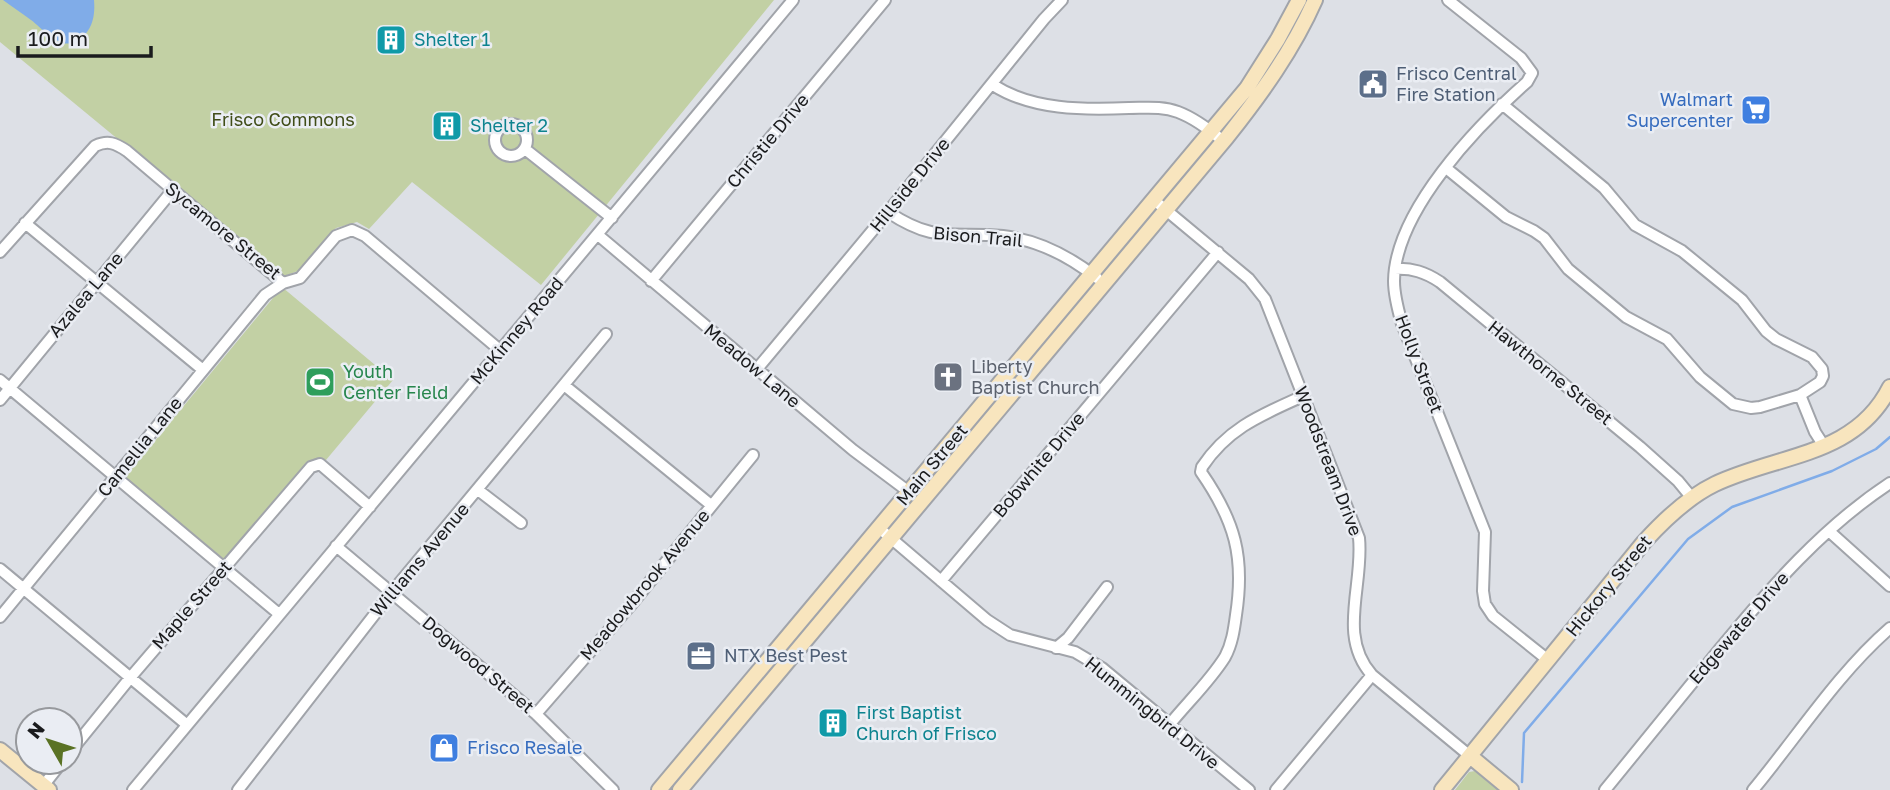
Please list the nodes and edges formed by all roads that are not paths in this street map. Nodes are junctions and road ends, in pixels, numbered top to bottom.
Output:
1 (793, 0) edge
2 (885, 0) edge
3 (1062, 0) edge
4 (1299, 0) edge
5 (1315, 0) edge
6 (1448, 0) edge
7 (993, 85) junction
8 (1502, 104) junction
9 (1211, 131) junction
10 (1223, 141) junction
11 (526, 149) dead end
12 (1446, 167) junction
13 (172, 191) junction
14 (1160, 204) junction
15 (888, 212) junction
16 (612, 218) junction
17 (25, 223) junction
18 (598, 235) junction
19 (0, 251) edge
20 (1218, 252) junction
21 (1395, 269) junction
22 (1092, 274) junction
23 (651, 281) junction
24 (97, 282) junction
25 (283, 283) junction
26 (1104, 283) junction
27 (606, 334) dead end
28 (501, 351) junction
29 (757, 369) junction
30 (203, 370) junction
31 (0, 380) edge
32 (1001, 382) junction
33 (564, 385) junction
34 (1890, 387) edge
35 (10, 388) junction
36 (1013, 393) junction
37 (1800, 395) junction
38 (1303, 396) junction
39 (0, 400) edge
40 (1824, 446) junction
41 (752, 455) dead end
42 (116, 477) junction
43 (1890, 483) edge
44 (478, 489) junction
45 (909, 492) junction
46 (1692, 498) junction
47 (711, 505) junction
48 (370, 507) junction
49 (521, 523) dead end
50 (885, 532) junction
51 (1830, 532) junction
52 (336, 546) junction
53 (224, 568) junction
54 (0, 569) edge
55 (941, 581) junction
56 (1890, 586) edge
57 (23, 587) junction
58 (1107, 587) dead end
59 (392, 593) junction
60 (279, 614) junction
61 (807, 615) junction
62 (0, 617) edge
63 (819, 625) junction
64 (1890, 628) edge
65 (1056, 648) junction
66 (783, 655) junction
67 (1548, 660) junction
68 (1372, 675) junction
69 (130, 678) junction
70 (536, 714) junction
71 (186, 724) junction
72 (1170, 724) junction
73 (719, 732) junction
74 (84, 735) edge
75 (0, 750) edge
76 (1470, 756) junction
77 (46, 788) edge
78 (133, 790) edge
79 (238, 790) edge
80 (613, 790) edge
81 (659, 790) edge
82 (681, 790) edge
83 (1250, 790) edge
84 (1276, 790) edge
85 (1442, 790) edge
86 (1511, 790) edge
87 (1605, 790) edge
88 (1753, 790) edge

1 - 16 street, McKinney Road
2 - 23 street, Christie Drive
3 - 7 street, Hillside Drive
4 - 9 main road, Main Street
5 - 10 main road, Main Street
6 - 8 street, Holly Street
7 - 9 street
7 - 15 street, Hillside Drive
8 - 12 street, Holly Street
8 - 37 street
9 - 10 street
9 - 14 main road, Main Street
10 - 14 main road, Main Street
11 - 16 street
12 - 21 street, Holly Street
12 - 37 street
13 - 17 street, Sycamore Street
13 - 24 street, Azalea Lane
13 - 25 street, Sycamore Street
14 - 20 street, Woodstream Drive
14 - 22 main road, Main Street
14 - 26 main road, Main Street
15 - 22 street, Bison Trail
15 - 29 street, Hillside Drive
16 - 18 street, McKinney Road
17 - 19 street
17 - 24 street
18 - 23 street, Meadow Lane
18 - 28 street, McKinney Road
20 - 38 street, Woodstream Drive
20 - 55 street, Bobwhite Drive
21 - 46 street, Hawthorne Street
21 - 67 street, Holly Street
22 - 26 street, Bison Trail
22 - 32 main road, Main Street
23 - 29 street, Meadow Lane
24 - 30 street
24 - 35 street, Azalea Lane
25 - 28 street, Sycamore Street
25 - 30 street, Camellia Lane
26 - 36 main road, Main Street
27 - 33 street, Williams Avenue
28 - 48 street, McKinney Road
29 - 45 street, Meadow Lane
30 - 42 street, Camellia Lane
31 - 35 street
32 - 36 main road
32 - 45 main road, Main Street
33 - 44 street, Williams Avenue
33 - 47 street
34 - 40 main road, Hickory Street
35 - 39 street, Azalea Lane
35 - 42 street
36 - 50 main road, Main Street
37 - 40 street
38 - 68 street, Woodstream Drive
38 - 72 street
40 - 46 main road, Hickory Street
41 - 47 street, Meadowbrook Avenue
42 - 53 street
42 - 57 street, Camellia Lane
43 - 51 street, Edgewater Drive
44 - 49 street
44 - 59 street, Williams Avenue
45 - 50 main road, Main Street
46 - 67 main road, Hickory Street
47 - 70 street, Meadowbrook Avenue
48 - 52 street, McKinney Road
48 - 53 street, Maple Street
50 - 55 street, Hummingbird Drive
50 - 61 main road, Main Street
50 - 63 main road, Main Street
51 - 56 street
51 - 87 street, Edgewater Drive
52 - 59 street, Dogwood Street
52 - 60 street, McKinney Road
53 - 60 street
53 - 69 street, Maple Street
54 - 57 street
55 - 65 street, Hummingbird Drive
57 - 62 street, Camellia Lane
57 - 69 street
58 - 65 street
59 - 70 street, Dogwood Street
59 - 79 street, Williams Avenue
60 - 71 street, McKinney Road
61 - 63 main road
61 - 66 main road, Main Street
63 - 66 main road, Main Street
64 - 88 street
65 - 72 street, Hummingbird Drive
66 - 73 main road, Main Street
67 - 76 main road, Hickory Street
68 - 76 street, Woodstream Drive
68 - 84 street
69 - 71 street
69 - 74 street, Maple Street
70 - 80 street, Dogwood Street
71 - 78 street, McKinney Road
72 - 83 street, Hummingbird Drive
73 - 81 main road, Main Street
73 - 82 main road, Main Street
75 - 77 main road
76 - 85 main road, Hickory Street
76 - 86 main road, Woodstream Drive

